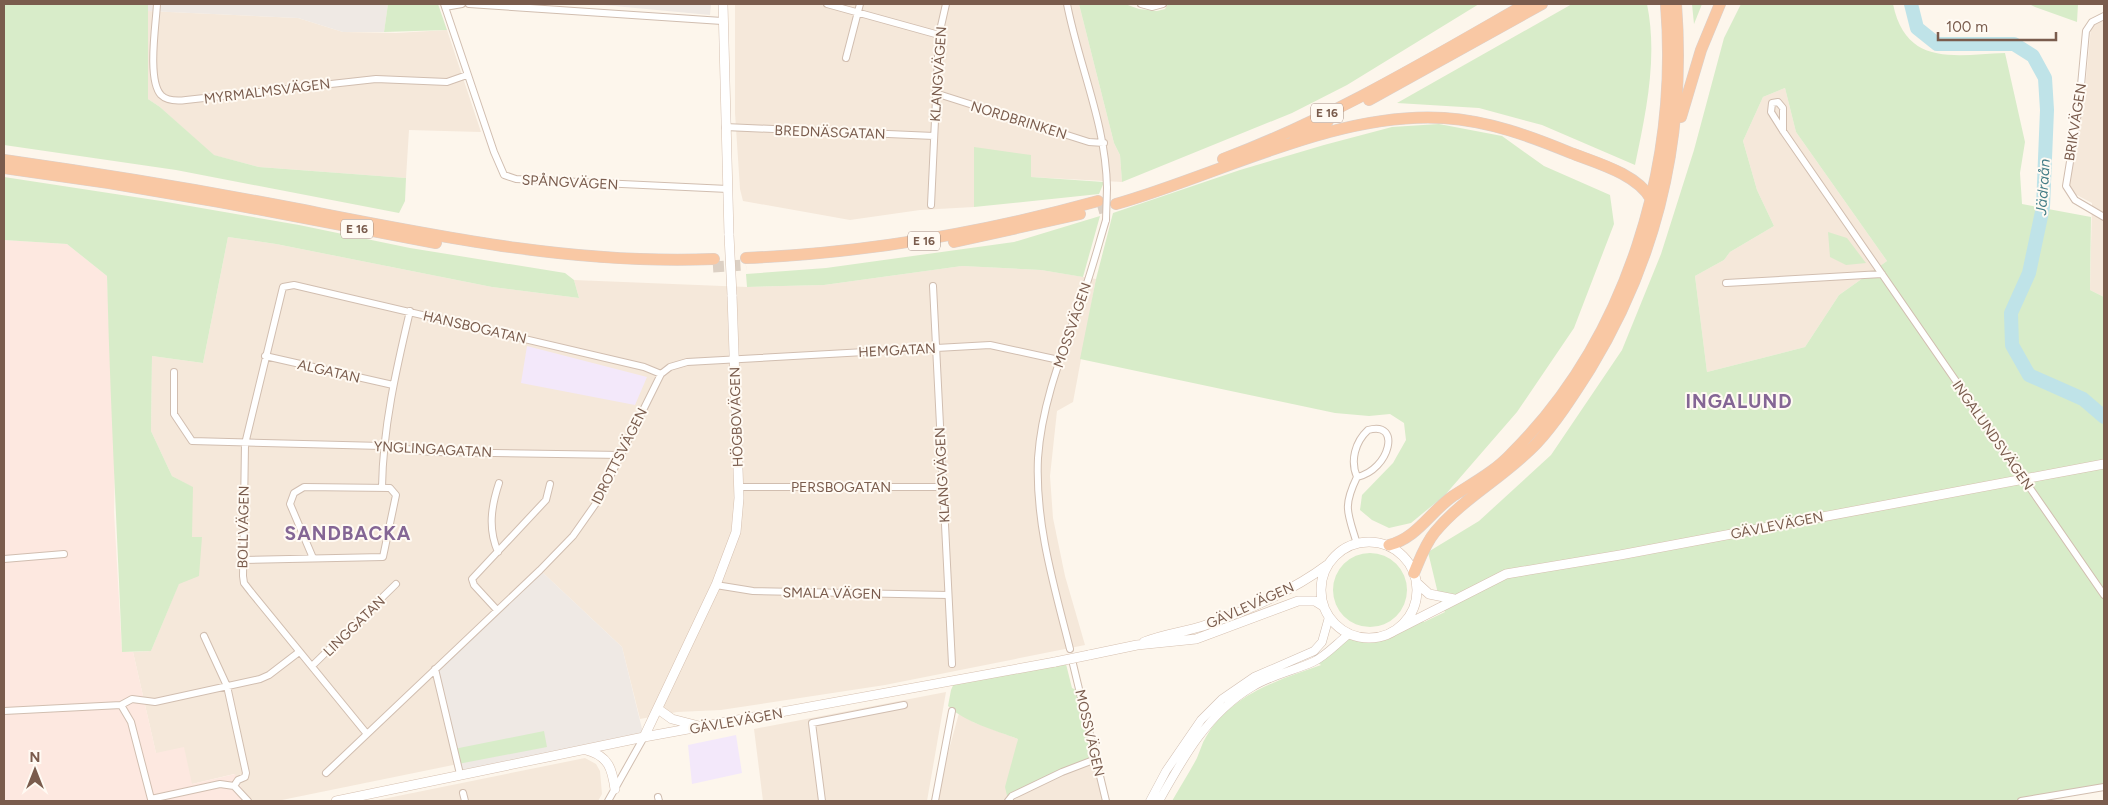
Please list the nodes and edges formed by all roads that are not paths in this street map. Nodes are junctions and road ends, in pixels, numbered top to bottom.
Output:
1 (156, 4) edge
2 (462, 4) edge
3 (469, 4) edge
4 (723, 4) edge
5 (827, 4) edge
6 (860, 4) edge
7 (946, 4) edge
8 (1067, 4) edge
9 (1140, 4) edge
10 (1163, 4) edge
11 (1526, 4) edge
12 (1542, 4) edge
13 (1666, 4) edge
14 (1676, 4) edge
15 (1720, 4) edge
16 (444, 6) edge
17 (858, 13) junction
18 (2104, 16) edge
19 (722, 22) junction
20 (939, 35) junction
21 (846, 58) dead end
22 (467, 75) junction
23 (935, 93) junction
24 (725, 127) junction
25 (1782, 131) dead end
26 (934, 136) junction
27 (1674, 142) junction
28 (1104, 143) junction
29 (1267, 151) junction
30 (4, 160) edge
31 (4, 168) edge
32 (728, 189) junction
33 (1113, 196) junction
34 (1651, 199) junction
35 (931, 205) dead end
36 (1098, 205) tunnel mouth
37 (2104, 217) edge
38 (746, 262) tunnel mouth
39 (1882, 274) junction
40 (1726, 284) dead end
41 (288, 285) joint
42 (933, 286) dead end
43 (410, 312) junction
44 (936, 348) junction
45 (265, 356) junction
46 (734, 360) junction
47 (1059, 360) junction
48 (174, 372) dead end
49 (661, 374) junction
50 (393, 385) junction
51 (245, 444) junction
52 (382, 446) junction
53 (622, 455) junction
54 (2104, 464) edge
55 (1357, 477) junction
56 (2024, 479) junction
57 (499, 483) dead end
58 (550, 484) dead end
59 (382, 487) junction
60 (738, 487) junction
61 (943, 487) junction
62 (1357, 544) junction
63 (1388, 545) junction
64 (498, 552) junction
65 (64, 554) dead end
66 (313, 558) junction
67 (4, 559) edge
68 (243, 560) junction
69 (1329, 563) junction
70 (1415, 578) junction
71 (396, 584) dead end
72 (716, 585) junction
73 (948, 595) junction
74 (2104, 595) edge
75 (1454, 599) junction
76 (1324, 606) junction
77 (497, 610) junction
78 (1329, 617) junction
79 (1392, 632) junction
80 (1349, 634) junction
81 (204, 636) dead end
82 (1137, 645) junction
83 (1070, 648) dead end
84 (299, 652) junction
85 (952, 664) dead end
86 (1074, 664) dead end
87 (312, 666) junction
88 (435, 669) junction
89 (1281, 670) junction
90 (227, 686) junction
91 (121, 705) junction
92 (904, 705) dead end
93 (658, 709) junction
94 (4, 711) edge
95 (952, 711) dead end
96 (702, 727) junction
97 (366, 734) junction
98 (644, 737) junction
99 (584, 749) junction
100 (1096, 759) junction
101 (326, 773) dead end
102 (460, 774) junction
103 (234, 786) junction
104 (2104, 787) edge
105 (615, 789) junction
106 (463, 793) dead end
107 (248, 801) edge
108 (336, 801) edge
109 (465, 801) edge
110 (608, 801) edge
111 (822, 801) edge
112 (935, 801) edge
113 (1008, 801) edge
114 (1106, 801) edge
115 (1150, 801) edge
116 (1159, 801) edge
117 (2021, 801) edge

1 - 22 street, MYRMALMSVÄGEN
2 - 16 street
3 - 19 street
4 - 19 main road, HÖGBOVÄGEN
5 - 17 street
6 - 17 street
7 - 20 street, KLANGVÄGEN
8 - 28 street, MOSSVÄGEN
9 - 10 street
11 - 33 highway, E 16
12 - 29 highway, E 16
13 - 34 highway
14 - 27 highway
15 - 27 highway
16 - 22 street, SPÅNGVÄGEN
17 - 20 street
17 - 21 street
18 - 37 street, BRIKVÄGEN
19 - 24 main road, HÖGBOVÄGEN
20 - 23 street, KLANGVÄGEN
22 - 32 street, SPÅNGVÄGEN
23 - 26 street, KLANGVÄGEN
23 - 28 street, NORDBRINKEN
24 - 26 street, BREDNÄSGATAN
24 - 32 main road, HÖGBOVÄGEN
25 - 39 street, INGALUNDSVÄGEN
26 - 35 street, KLANGVÄGEN
27 - 70 highway
28 - 33 street, MOSSVÄGEN
29 - 33 highway, E 16
29 - 34 highway
30 - 31 highway, E 16
32 - 46 main road, HÖGBOVÄGEN, bridge
33 - 47 street, MOSSVÄGEN, bridge
34 - 63 highway
36 - 38 highway, E 16
39 - 40 street
39 - 56 street, INGALUNDSVÄGEN
41 - 43 street, HANSBOGATAN
41 - 45 street, BOLLVÄGEN
42 - 44 street, KLANGVÄGEN
43 - 49 street, HANSBOGATAN
43 - 50 street
44 - 46 street, HEMGATAN
44 - 47 street, HEMGATAN
44 - 61 street, KLANGVÄGEN
45 - 50 street, ALGATAN
45 - 51 street, BOLLVÄGEN
46 - 49 street
46 - 60 main road, HÖGBOVÄGEN
47 - 83 street, MOSSVÄGEN
48 - 51 street, YNGLINGAGATAN
49 - 53 street, IDROTTSVÄGEN
50 - 52 street
51 - 52 street, YNGLINGAGATAN
51 - 68 street, BOLLVÄGEN
52 - 53 street, YNGLINGAGATAN
52 - 59 street
53 - 77 street, IDROTTSVÄGEN
54 - 56 main road, GÄVLEVÄGEN
55 - 55 street
55 - 62 street
56 - 74 street, INGALUNDSVÄGEN
56 - 75 main road, GÄVLEVÄGEN
57 - 64 street
58 - 64 street
59 - 66 street
59 - 66 street
60 - 61 street, PERSBOGATAN
60 - 72 main road, HÖGBOVÄGEN
61 - 73 street, KLANGVÄGEN
62 - 63 main road
62 - 69 main road
63 - 70 main road
64 - 77 street
65 - 67 street
66 - 68 street
68 - 84 street, BOLLVÄGEN
69 - 76 main road
69 - 82 main road, GÄVLEVÄGEN
70 - 75 main road
70 - 79 main road
71 - 87 street, LINGGATAN
72 - 73 street, SMALA VÄGEN
72 - 93 main road, HÖGBOVÄGEN
73 - 85 street, KLANGVÄGEN
75 - 79 main road, GÄVLEVÄGEN
76 - 78 main road
76 - 82 main road, GÄVLEVÄGEN
77 - 88 street, IDROTTSVÄGEN
78 - 80 main road
78 - 89 street
79 - 80 main road
80 - 89 street
81 - 90 street
82 - 96 main road, GÄVLEVÄGEN, bridge
84 - 87 street, BOLLVÄGEN
84 - 90 street
86 - 100 street, MOSSVÄGEN
87 - 97 street, BOLLVÄGEN
88 - 97 street, IDROTTSVÄGEN
88 - 102 street
89 - 115 street
89 - 116 street
90 - 91 street
90 - 103 street
91 - 94 street
91 - 103 street
92 - 111 street
93 - 96 main road
93 - 98 main road, HÖGBOVÄGEN
95 - 112 street
96 - 98 main road, GÄVLEVÄGEN
97 - 101 street, IDROTTSVÄGEN
98 - 99 main road, GÄVLEVÄGEN
98 - 105 street, HÖGBOVÄGEN
99 - 102 main road, GÄVLEVÄGEN
99 - 105 main road
100 - 113 street
100 - 114 street, MOSSVÄGEN
102 - 108 main road, GÄVLEVÄGEN
103 - 107 street
104 - 117 street
105 - 110 street, HÖGBOVÄGEN
106 - 109 street

